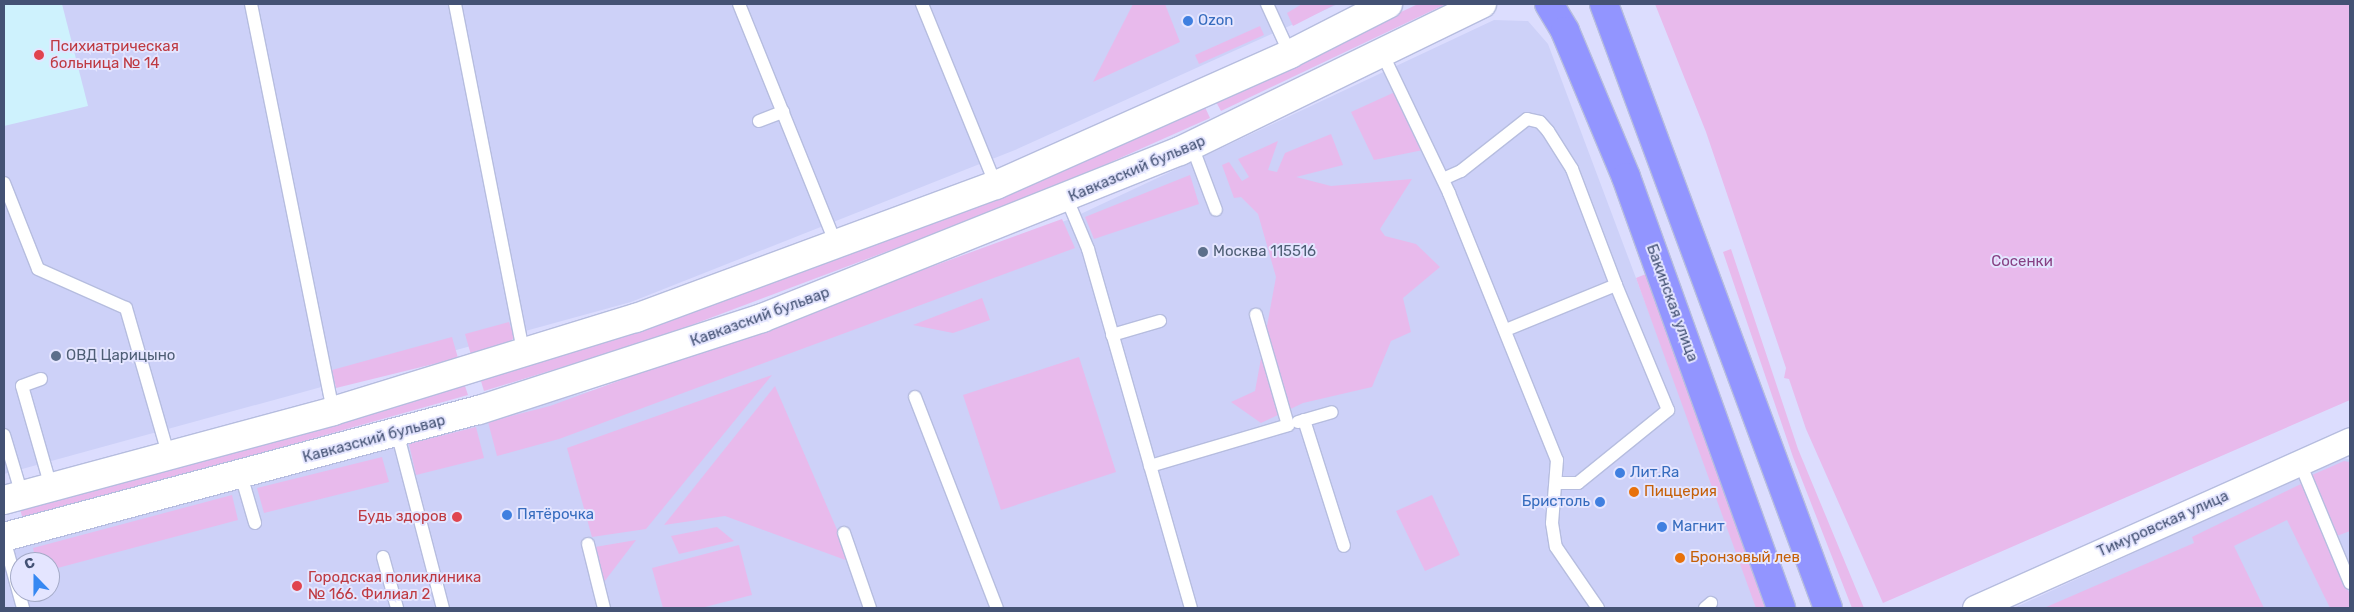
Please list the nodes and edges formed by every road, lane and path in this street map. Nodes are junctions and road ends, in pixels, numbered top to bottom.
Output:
1 (251, 4) edge
2 (455, 4) edge
3 (739, 4) edge
4 (922, 4) edge
5 (1267, 4) edge
6 (1388, 4) edge
7 (1482, 4) edge
8 (1549, 4) edge
9 (1604, 4) edge
10 (1290, 54) junction
11 (1383, 54) junction
12 (783, 112) junction
13 (759, 121) dead end
14 (1192, 146) junction
15 (1442, 179) junction
16 (4, 183) edge
17 (996, 186) junction
18 (1067, 199) junction
19 (1216, 210) dead end
20 (837, 246) junction
21 (1616, 285) junction
22 (1256, 316) dead end
23 (1160, 321) dead end
24 (1506, 330) junction
25 (1112, 334) junction
26 (524, 355) junction
27 (41, 379) dead end
28 (915, 397) dead end
29 (333, 411) junction
30 (1332, 412) dead end
31 (1304, 420) junction
32 (1288, 425) junction
33 (397, 432) junction
34 (4, 435) edge
35 (2350, 440) edge
36 (169, 456) junction
37 (2300, 463) junction
38 (1150, 466) junction
39 (241, 475) junction
40 (1558, 483) junction
41 (51, 487) junction
42 (13, 498) edge
43 (255, 523) dead end
44 (844, 533) dead end
45 (4, 538) edge
46 (588, 544) dead end
47 (1344, 546) dead end
48 (383, 557) dead end
49 (2350, 583) edge
50 (23, 608) edge
51 (397, 608) edge
52 (441, 608) edge
53 (604, 608) edge
54 (870, 608) edge
55 (997, 608) edge
56 (1191, 608) edge
57 (1598, 608) edge
58 (1781, 608) edge
59 (1828, 608) edge
60 (1975, 608) edge

1 - 29 lane
2 - 26 lane
3 - 12 lane
4 - 17 lane
5 - 10 lane
6 - 10 street
7 - 11 street, Кавказский бульвар
8 - 58 main road, Бакинская улица
9 - 59 main road
10 - 17 street
11 - 14 street, Кавказский бульвар
11 - 15 lane
12 - 13 lane
12 - 20 lane
14 - 18 street, Кавказский бульвар
14 - 19 lane
15 - 21 lane
15 - 24 lane
16 - 36 lane
17 - 20 street
18 - 25 lane
18 - 33 street, Кавказский бульвар
20 - 26 street
21 - 24 lane
21 - 40 lane
22 - 32 lane
23 - 25 lane
24 - 40 lane
25 - 38 lane
26 - 29 street
27 - 41 lane
28 - 55 lane
29 - 36 street
30 - 31 lane
31 - 32 lane
31 - 47 lane
32 - 38 lane
33 - 39 street, Кавказский бульвар
33 - 52 lane
34 - 42 lane
35 - 37 street, Тимуровская улица
36 - 41 street
37 - 49 lane
37 - 60 street, Тимуровская улица
38 - 56 lane
39 - 43 lane
39 - 45 street, Кавказский бульвар
40 - 57 lane
41 - 42 street
44 - 54 lane
45 - 50 lane
46 - 53 lane
48 - 51 lane

